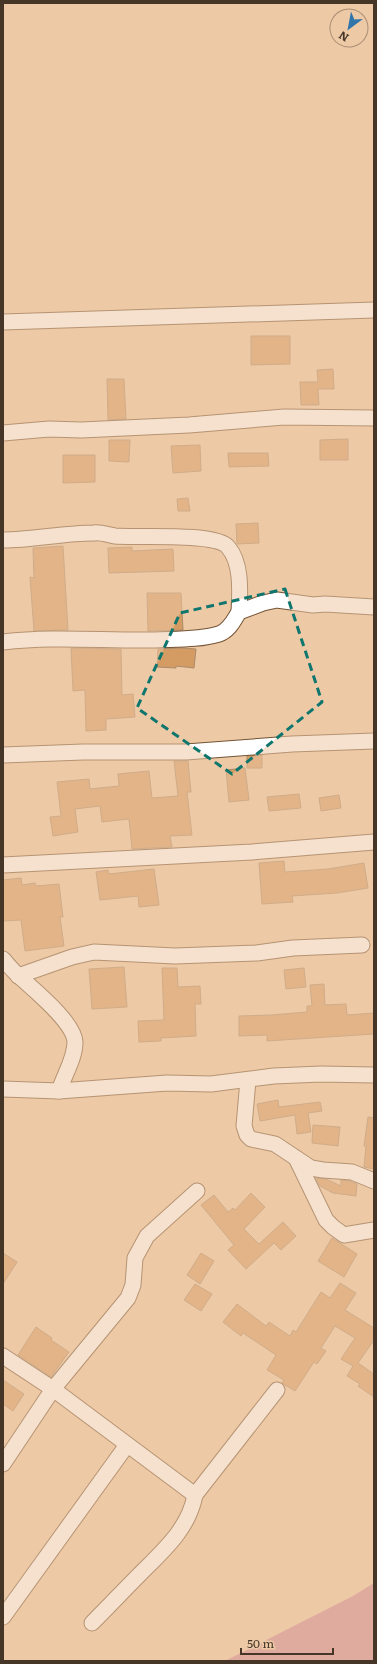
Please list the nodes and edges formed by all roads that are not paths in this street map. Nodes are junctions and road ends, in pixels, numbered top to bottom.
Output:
1 (374, 310) edge
2 (3, 322) edge
3 (374, 418) edge
4 (3, 433) edge
5 (3, 540) edge
6 (374, 608) edge
7 (239, 612) junction
8 (3, 642) edge
9 (374, 741) edge
10 (3, 755) edge
11 (374, 842) edge
12 (3, 866) edge
13 (362, 945) dead end
14 (3, 959) edge
15 (18, 976) junction
16 (374, 1075) edge
17 (248, 1080) junction
18 (3, 1089) edge
19 (59, 1091) junction
20 (296, 1158) junction
21 (374, 1181) edge
22 (197, 1191) dead end
23 (374, 1230) edge
24 (3, 1356) edge
25 (53, 1389) junction
26 (277, 1390) dead end
27 (127, 1445) junction
28 (3, 1464) edge
29 (195, 1495) junction
30 (3, 1617) edge
31 (92, 1623) dead end

1 - 2 street
3 - 4 street
5 - 7 street
6 - 7 street
7 - 8 street
9 - 10 street
11 - 12 street
13 - 15 street
14 - 15 street
15 - 19 street
16 - 17 street
17 - 19 street
17 - 20 street
18 - 19 street
20 - 21 street
20 - 23 street
22 - 25 street
24 - 25 street
25 - 27 street
25 - 28 street
26 - 29 street
27 - 29 street
27 - 30 street
29 - 31 street

